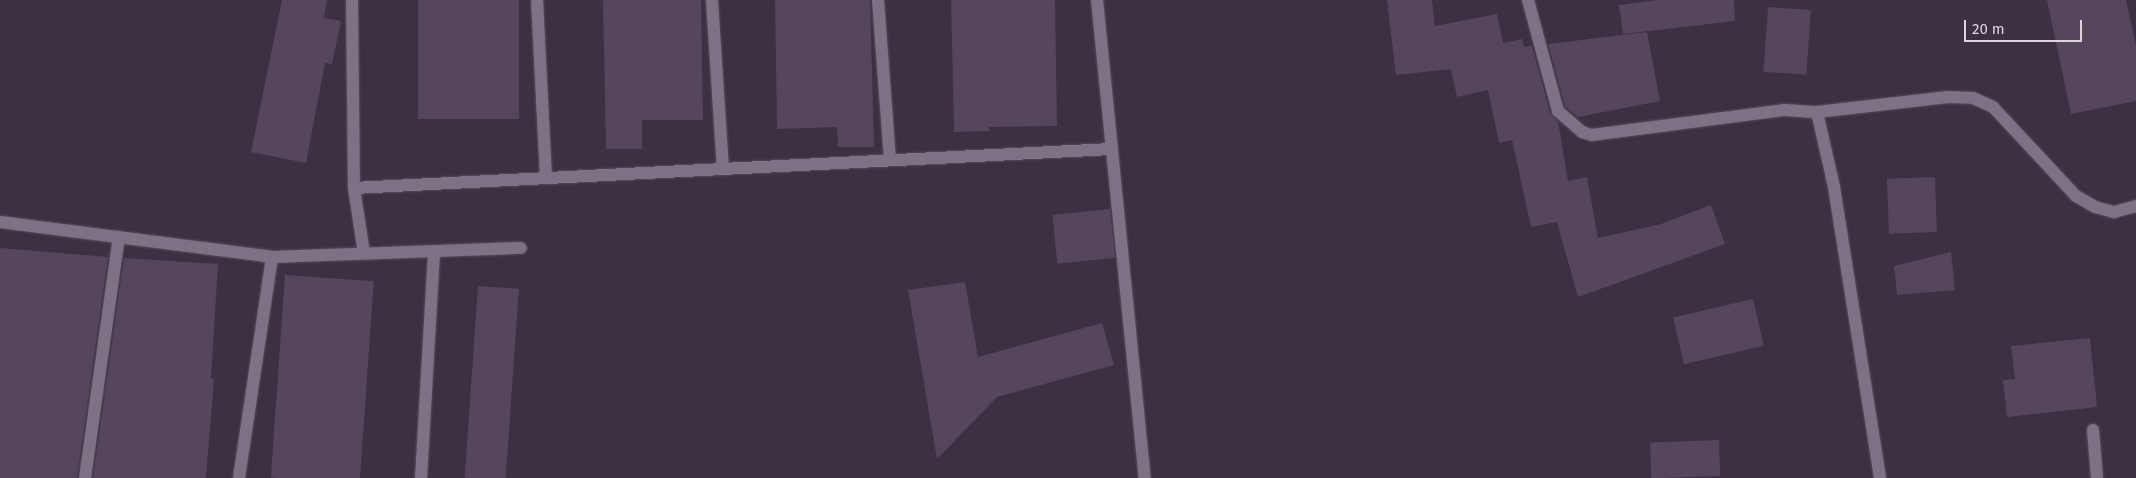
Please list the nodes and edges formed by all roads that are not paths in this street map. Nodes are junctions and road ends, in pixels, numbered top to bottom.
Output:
1 (352, 0) edge
2 (537, 0) edge
3 (712, 0) edge
4 (878, 0) edge
5 (1097, 0) edge
6 (1528, 0) edge
7 (1817, 112) junction
8 (1112, 149) junction
9 (890, 160) junction
10 (722, 169) junction
11 (546, 178) junction
12 (354, 188) junction
13 (2136, 206) edge
14 (0, 222) edge
15 (119, 237) junction
16 (520, 248) dead end
17 (434, 252) junction
18 (364, 253) junction
19 (272, 257) junction
20 (2093, 430) dead end
21 (85, 478) edge
22 (239, 478) edge
23 (421, 478) edge
24 (1145, 478) edge
25 (1880, 478) edge
26 (2098, 478) edge

1 - 12 street
2 - 11 street
3 - 10 street
4 - 9 street
5 - 8 street
6 - 7 street
7 - 13 street
7 - 25 street
8 - 9 street
8 - 24 street
9 - 10 street
10 - 11 street
11 - 12 street
12 - 18 street
14 - 15 street
15 - 19 street
15 - 21 street
16 - 17 street
17 - 18 street
17 - 23 street
18 - 19 street
19 - 22 street
20 - 26 street

